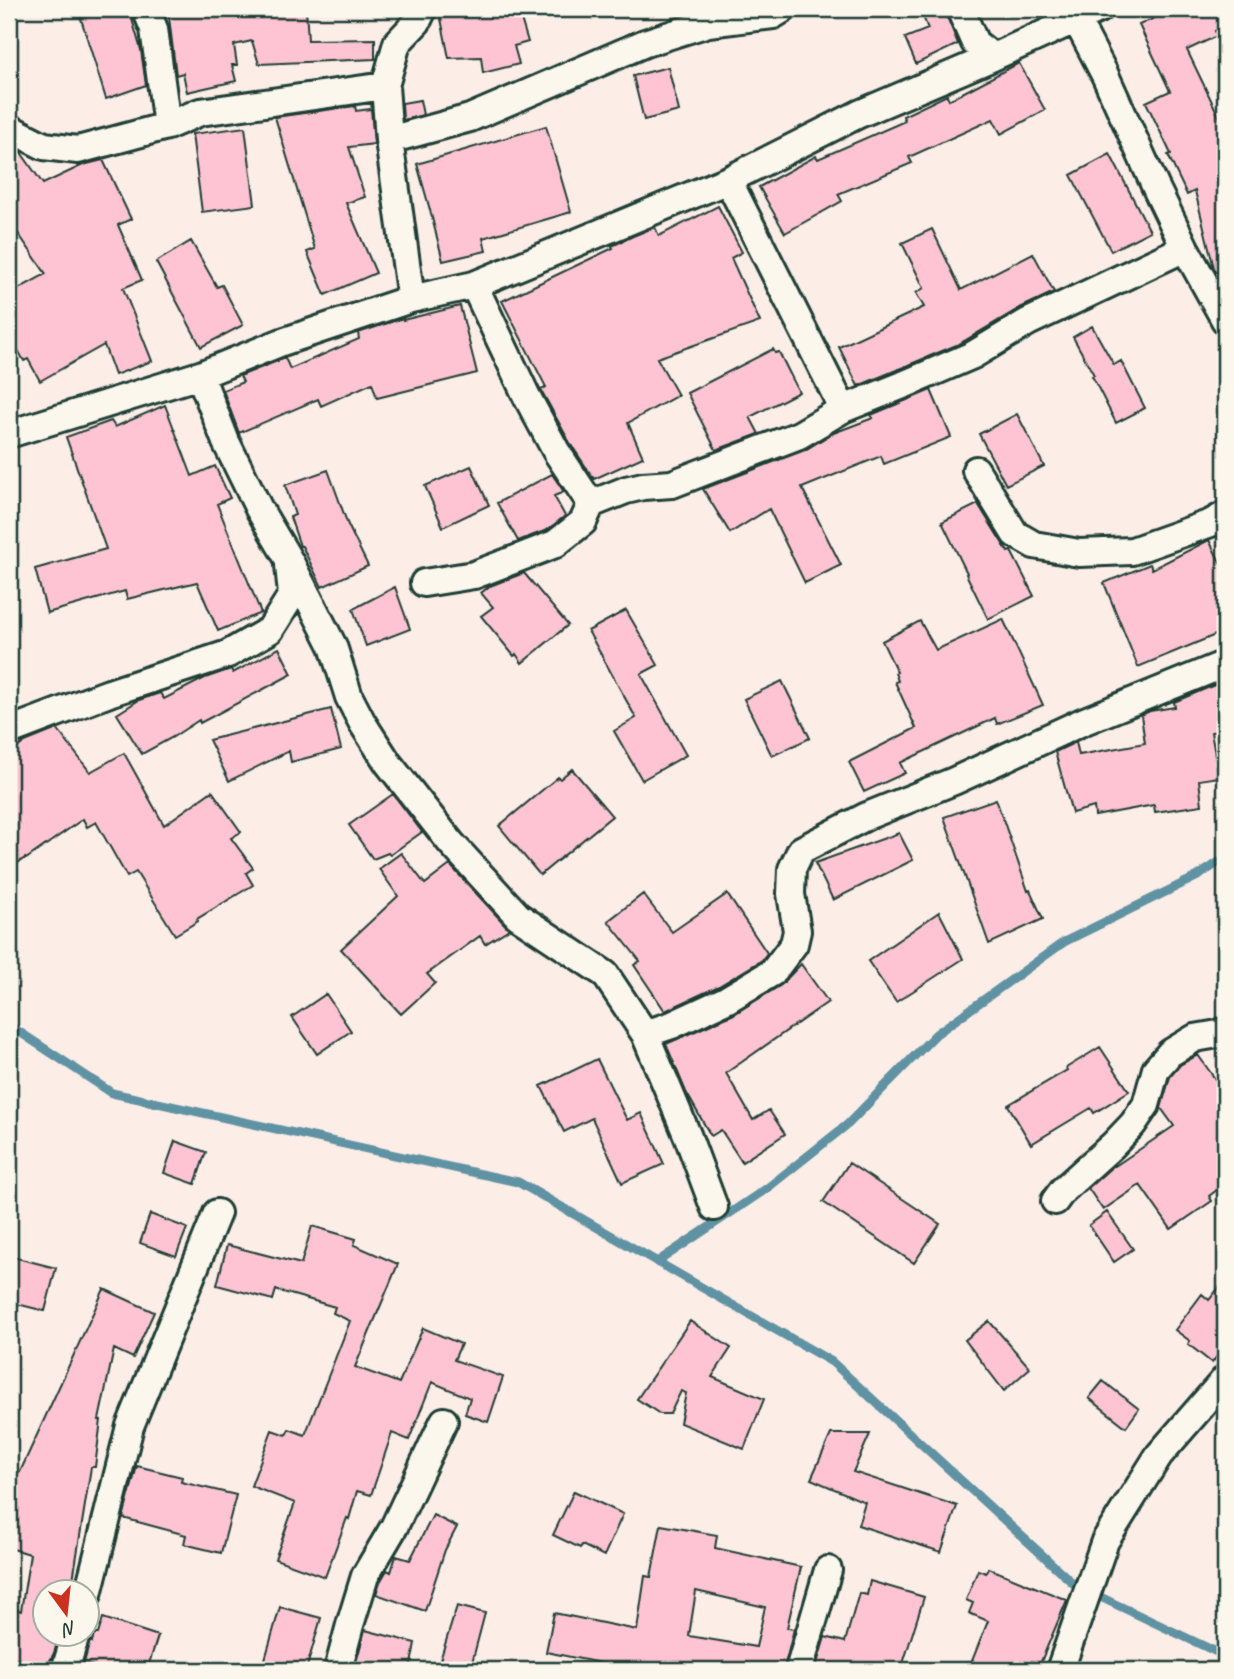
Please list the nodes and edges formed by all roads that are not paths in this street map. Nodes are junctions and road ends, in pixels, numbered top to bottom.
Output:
1 (146, 9) edge
2 (422, 9) edge
3 (783, 9) edge
4 (960, 9) edge
5 (1087, 14) edge
6 (993, 57) junction
7 (385, 86) junction
8 (167, 126) junction
9 (9, 130) edge
10 (389, 140) junction
11 (728, 180) junction
12 (1185, 248) junction
13 (474, 285) junction
14 (411, 299) junction
15 (1224, 314) edge
16 (200, 375) junction
17 (843, 409) junction
18 (9, 434) edge
19 (976, 470) dead end
20 (591, 504) junction
21 (1225, 515) edge
22 (289, 560) junction
23 (424, 583) dead end
24 (1225, 664) edge
25 (9, 732) edge
26 (1225, 1031) edge
27 (645, 1034) junction
28 (1055, 1201) dead end
29 (714, 1206) dead end
30 (217, 1213) dead end
31 (1225, 1379) edge
32 (444, 1421) dead end
33 (828, 1570) dead end
34 (92, 1578) edge
35 (72, 1648) edge
36 (65, 1670) edge
37 (338, 1670) edge
38 (799, 1670) edge
39 (1060, 1670) edge

1 - 8 street
2 - 7 street
3 - 10 street
4 - 6 street
5 - 6 street
5 - 12 street
6 - 11 street
7 - 8 street
7 - 10 street
8 - 9 street
10 - 14 street
11 - 13 street
11 - 17 street
12 - 15 street
12 - 17 street
13 - 14 street
13 - 20 street
14 - 16 street
16 - 18 street
16 - 22 street
17 - 20 street
19 - 21 street
20 - 23 street
22 - 25 street
22 - 27 street
24 - 27 street
26 - 28 street
27 - 29 street
30 - 34 street
31 - 39 street
32 - 37 street
33 - 38 street
35 - 36 street

